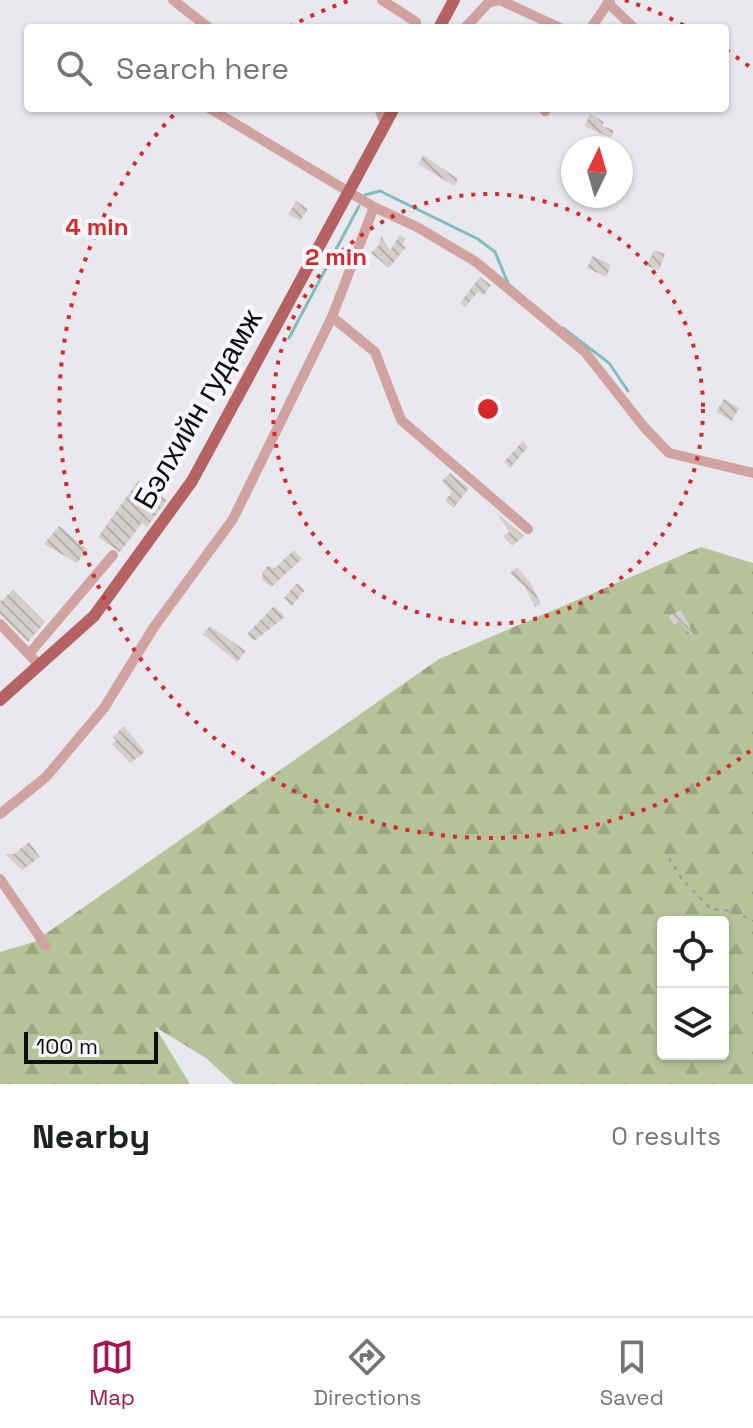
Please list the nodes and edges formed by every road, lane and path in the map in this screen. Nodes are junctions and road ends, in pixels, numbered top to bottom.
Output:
1 (173, 0) edge
2 (382, 0) edge
3 (454, 0) edge
4 (490, 1) edge
5 (609, 2) edge
6 (204, 24) edge
7 (415, 24) edge
8 (441, 24) edge
9 (469, 24) edge
10 (551, 24) edge
11 (594, 24) edge
12 (630, 24) edge
13 (216, 112) edge
14 (380, 112) edge
15 (392, 112) edge
16 (385, 124) junction
17 (349, 189) junction
18 (374, 207) junction
19 (332, 317) junction
20 (753, 473) edge
21 (528, 529) dead end
22 (113, 555) dead end
23 (0, 624) edge
24 (29, 654) junction
25 (40, 666) junction
26 (0, 700) edge
27 (0, 814) edge
28 (669, 858) dead end
29 (0, 879) edge
30 (753, 921) edge
31 (46, 946) dead end

1 - 6 street
2 - 7 street
3 - 8 main road
4 - 9 street
4 - 10 street
5 - 11 street
5 - 12 street
13 - 17 street
14 - 16 street
15 - 16 main road, Бэлхийн гудамж
16 - 17 main road, Бэлхийн гудамж
17 - 18 street
17 - 25 main road, Бэлхийн гудамж
18 - 19 street
18 - 20 street
19 - 21 street
19 - 27 street
22 - 24 street
23 - 24 street
24 - 25 street
25 - 26 main road, Бэлхийн гудамж
28 - 30 path
29 - 31 street

